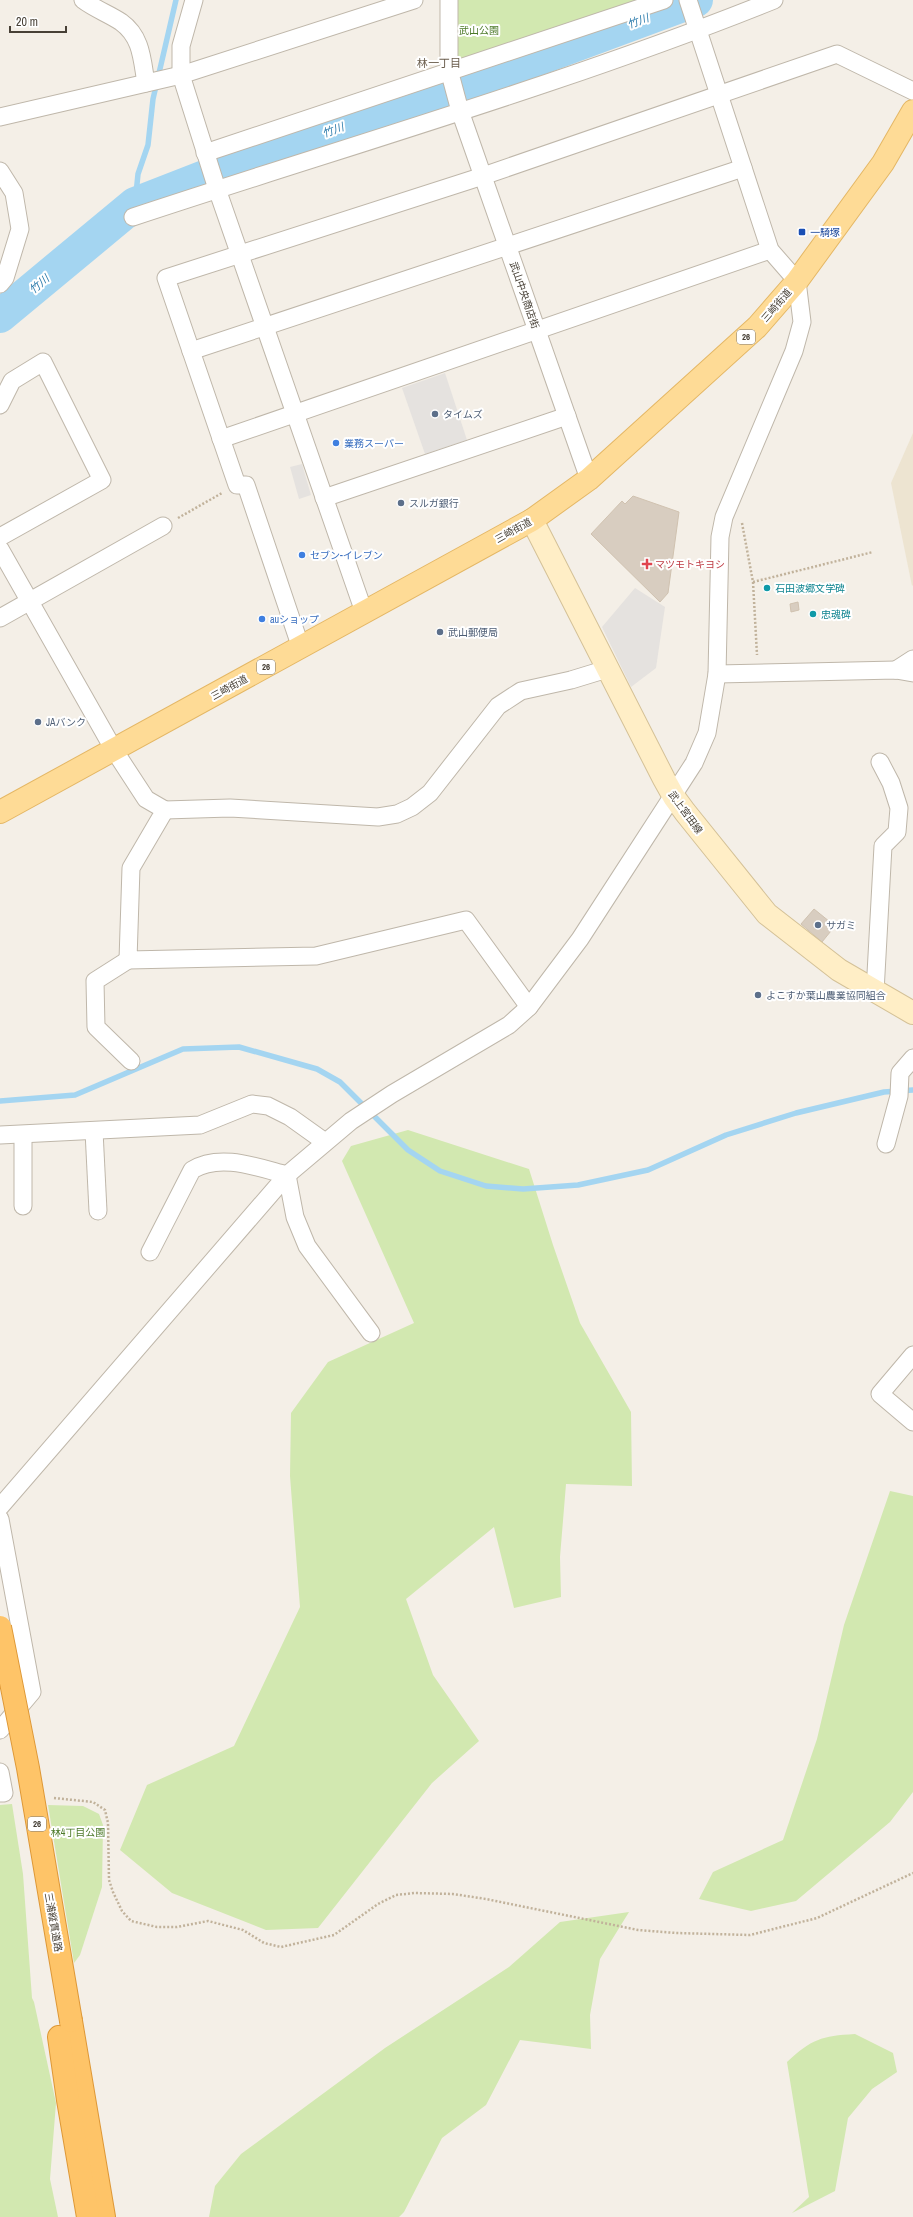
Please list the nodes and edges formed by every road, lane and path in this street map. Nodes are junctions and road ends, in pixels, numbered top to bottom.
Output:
1 (83, 0) edge
2 (194, 0) edge
3 (414, 0) edge
4 (449, 0) edge
5 (664, 0) edge
6 (688, 0) edge
7 (774, 0) edge
8 (697, 31) junction
9 (449, 70) junction
10 (181, 75) junction
11 (146, 83) junction
12 (913, 91) edge
13 (718, 96) junction
14 (460, 111) junction
15 (913, 111) edge
16 (0, 117) edge
17 (205, 152) junction
18 (743, 168) junction
19 (0, 171) edge
20 (483, 176) junction
21 (217, 189) junction
22 (133, 216) dead end
23 (507, 246) junction
24 (770, 250) junction
25 (239, 254) junction
26 (797, 280) junction
27 (0, 284) edge
28 (265, 326) junction
29 (537, 330) junction
30 (191, 351) junction
31 (0, 405) edge
32 (295, 413) junction
33 (567, 416) junction
34 (221, 439) junction
35 (589, 479) junction
36 (237, 485) junction
37 (324, 498) junction
38 (742, 516) dead end
39 (532, 520) junction
40 (163, 526) joint
41 (0, 537) edge
42 (0, 548) edge
43 (873, 552) dead end
44 (753, 582) junction
45 (29, 601) junction
46 (364, 612) junction
47 (0, 618) edge
48 (301, 648) junction
49 (913, 659) edge
50 (607, 669) junction
51 (896, 670) junction
52 (913, 673) edge
53 (717, 674) junction
54 (758, 674) junction
55 (114, 750) junction
56 (880, 762) dead end
57 (674, 797) junction
58 (906, 808) edge
59 (165, 810) junction
60 (0, 812) edge
61 (128, 960) junction
62 (875, 992) junction
63 (529, 1007) junction
64 (913, 1013) edge
65 (913, 1058) edge
66 (131, 1061) dead end
67 (94, 1131) junction
68 (0, 1135) edge
69 (23, 1135) junction
70 (325, 1142) junction
71 (886, 1144) dead end
72 (287, 1175) junction
73 (23, 1206) dead end
74 (98, 1211) dead end
75 (150, 1252) dead end
76 (371, 1333) dead end
77 (913, 1355) edge
78 (913, 1422) edge
79 (0, 1507) edge
80 (0, 1519) edge
81 (0, 1627) edge
82 (0, 1681) edge
83 (0, 1730) edge
84 (0, 1772) edge
85 (0, 1793) edge
86 (48, 1797) dead end
87 (913, 1873) edge
88 (64, 2021) junction
89 (88, 2217) edge
90 (104, 2217) edge

1 - 11 street
2 - 10 street
3 - 10 street
4 - 9 street, 武山中央商店街
5 - 9 street
6 - 8 street
7 - 8 street
8 - 13 street
8 - 14 street
9 - 14 street, 武山中央商店街
9 - 17 street
10 - 11 street
10 - 17 street
11 - 16 street
12 - 13 street
13 - 18 street
13 - 20 street
14 - 20 street, 武山中央商店街
14 - 21 street
15 - 26 main road, 三崎街道 / 26
17 - 21 street
18 - 23 street
18 - 24 street
19 - 27 street
20 - 23 street, 武山中央商店街
20 - 25 street
21 - 22 street
21 - 25 street
23 - 28 street
23 - 29 street, 武山中央商店街
24 - 26 street
24 - 29 street
25 - 28 street
25 - 30 street
26 - 35 main road, 三崎街道 / 26
26 - 53 street
28 - 30 street
28 - 32 street
29 - 32 street
29 - 33 street, 武山中央商店街
30 - 34 street
31 - 41 street
32 - 34 street
32 - 37 street
33 - 35 street, 武山中央商店街
33 - 37 street
34 - 36 street
35 - 39 main road, 三崎街道 / 26
36 - 40 path
36 - 48 street
37 - 46 street
38 - 44 path
39 - 46 main road, 三崎街道 / 26
39 - 50 main road, 武上宮田線
40 - 45 street
42 - 45 street
43 - 44 path
44 - 54 path
45 - 47 street
45 - 55 street
46 - 48 main road, 三崎街道 / 26
48 - 55 main road, 三崎街道 / 26
49 - 51 street
50 - 57 main road, 武上宮田線
50 - 59 street
51 - 52 street
51 - 54 street
53 - 54 street
53 - 57 street
55 - 59 street
55 - 60 main road, 三崎街道 / 26
56 - 58 street
57 - 62 main road, 武上宮田線
57 - 63 street
58 - 62 street
59 - 61 street
61 - 63 street
61 - 66 street
62 - 64 main road, 武上宮田線
63 - 70 street
65 - 71 street
67 - 69 street
67 - 70 street
67 - 74 street
68 - 69 street
69 - 73 street
70 - 72 street
72 - 75 street
72 - 76 street
72 - 79 street
77 - 78 street
80 - 83 street
81 - 88 highway, 三浦縦貫道路 / 26, bridge
82 - 88 highway, 三浦縦貫道路 / 26
84 - 85 street
86 - 87 path
88 - 89 highway, 三浦縦貫道路 / 26
88 - 90 highway, 三浦縦貫道路 / 26

